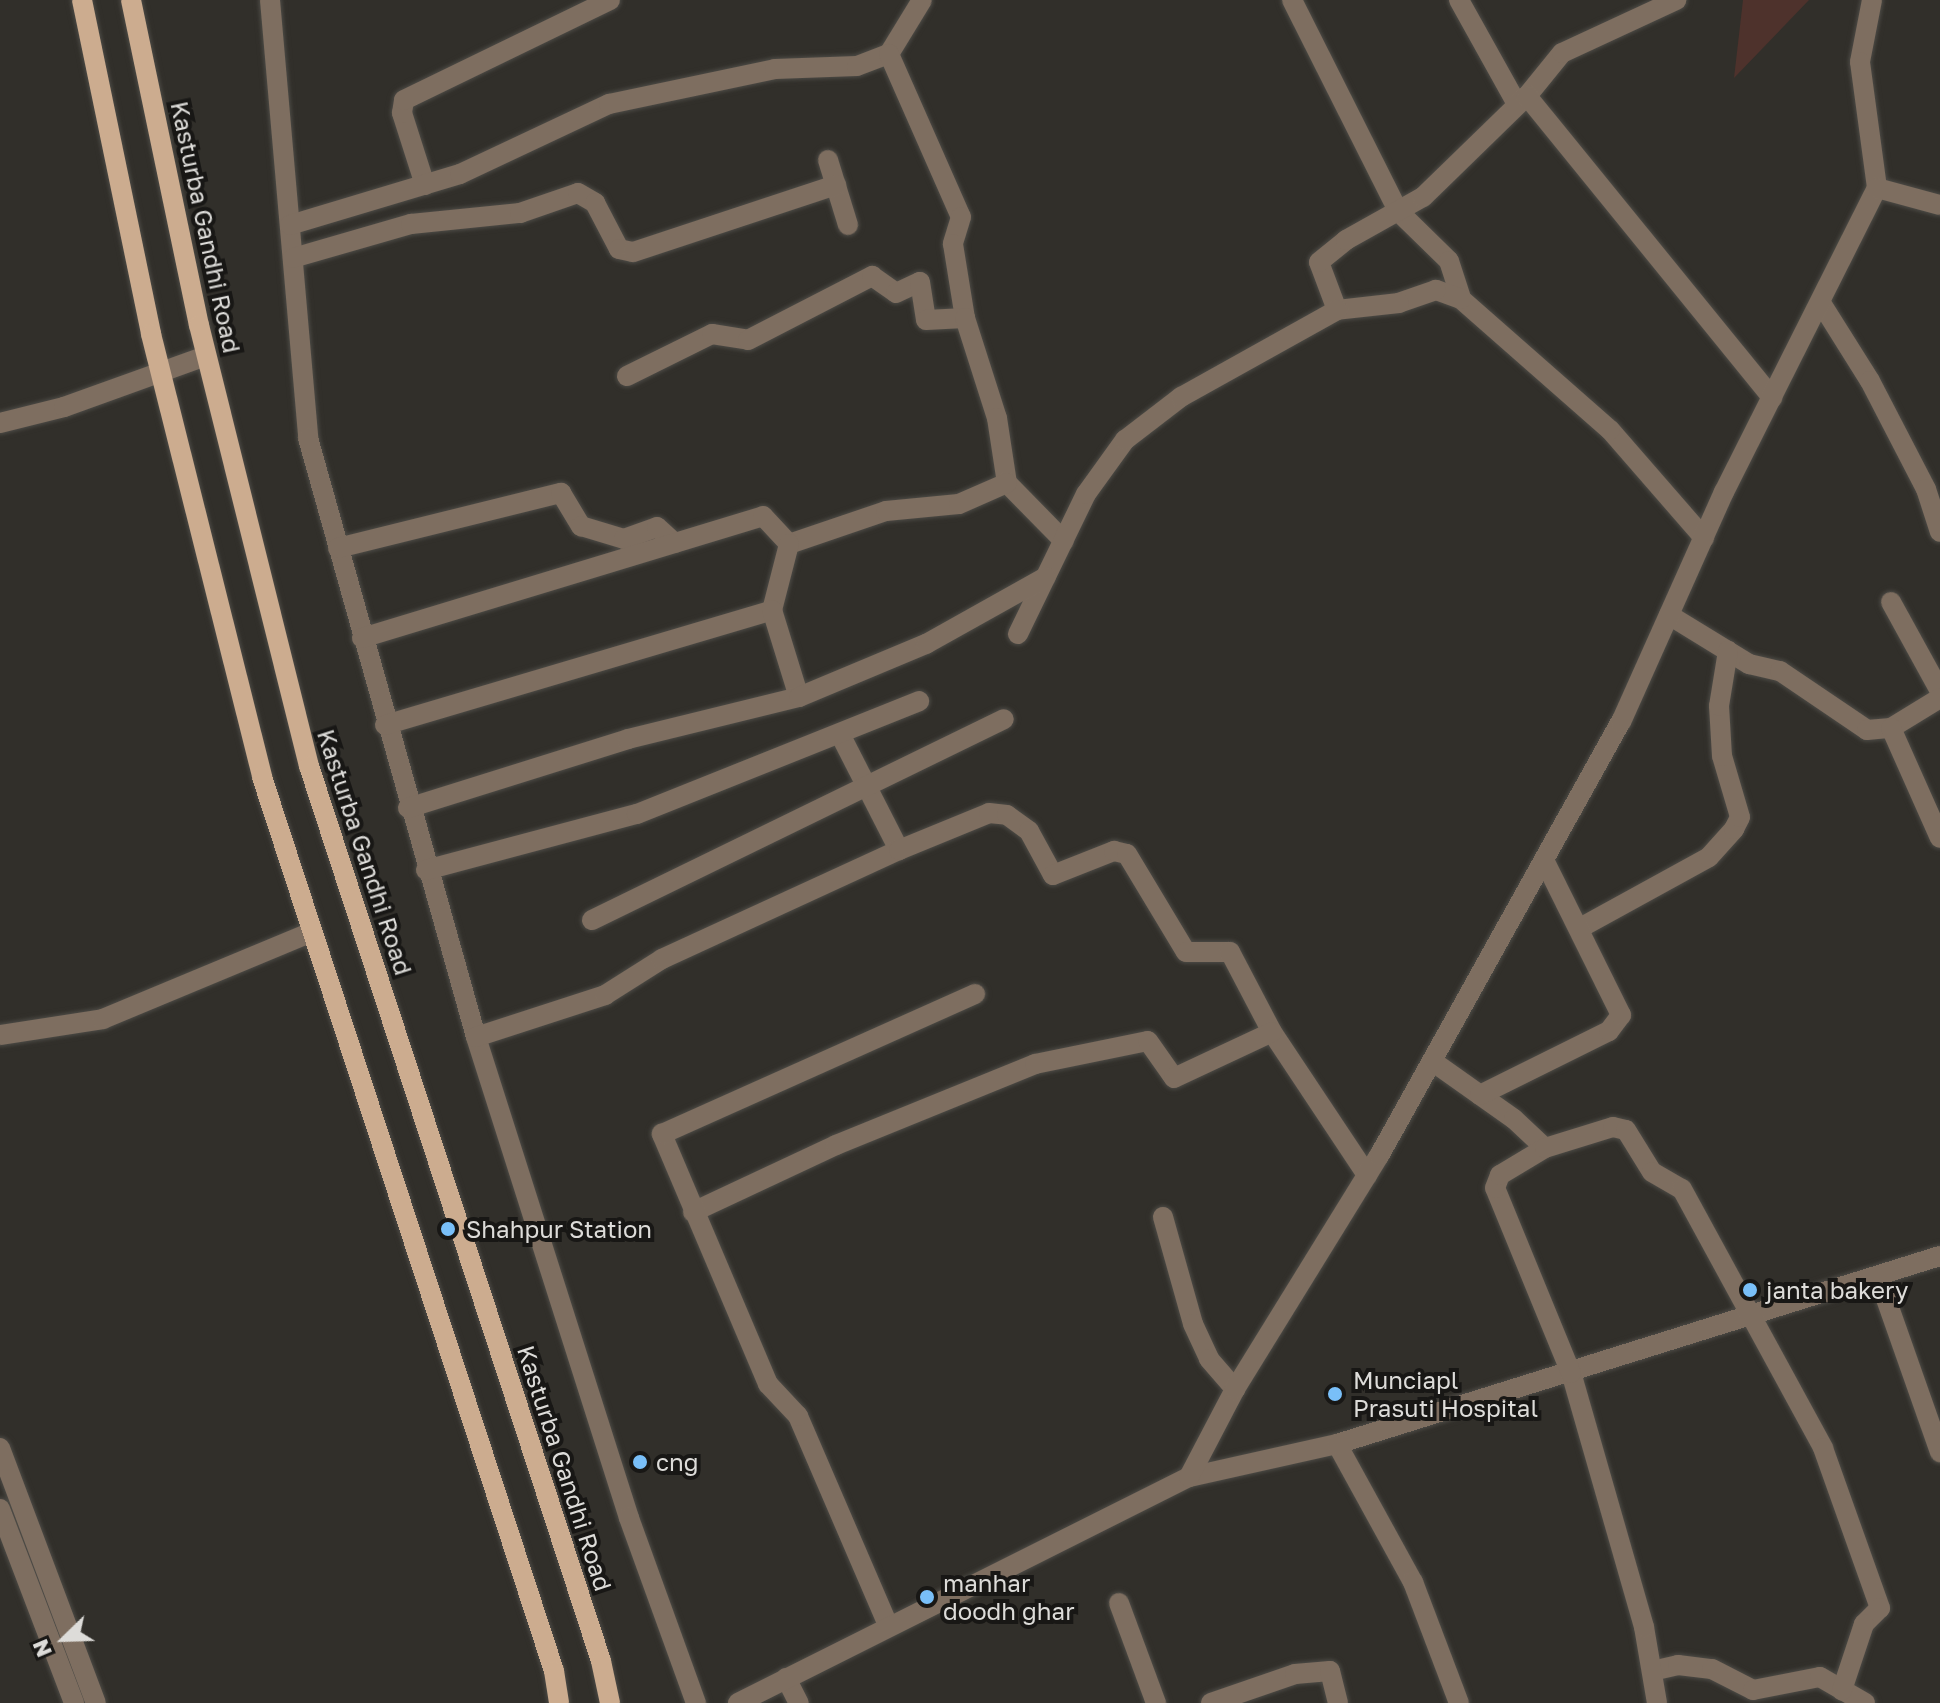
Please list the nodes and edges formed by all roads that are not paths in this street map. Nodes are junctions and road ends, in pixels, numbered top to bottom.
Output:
1 (82, 0) edge
2 (131, 0) edge
3 (270, 0) edge
4 (610, 0) edge
5 (922, 0) edge
6 (1292, 0) edge
7 (1459, 0) edge
8 (1676, 0) edge
9 (1872, 0) edge
10 (586, 5) edge
11 (889, 54) junction
12 (1522, 100) junction
13 (828, 160) dead end
14 (425, 185) junction
15 (836, 185) junction
16 (1877, 188) junction
17 (1940, 205) edge
18 (1398, 211) junction
19 (290, 225) junction
20 (848, 225) dead end
21 (293, 258) junction
22 (1461, 299) junction
23 (1821, 303) junction
24 (1337, 310) junction
25 (965, 318) junction
26 (206, 356) junction
27 (160, 369) junction
28 (627, 376) dead end
29 (1772, 398) junction
30 (0, 423) edge
31 (1007, 483) junction
32 (1940, 532) edge
33 (1704, 538) junction
34 (1064, 541) junction
35 (675, 543) junction
36 (789, 544) junction
37 (338, 548) junction
38 (1046, 577) junction
39 (1891, 602) dead end
40 (772, 610) junction
41 (1669, 615) junction
42 (1018, 634) dead end
43 (362, 638) junction
44 (1728, 651) junction
45 (1940, 691) edge
46 (799, 697) junction
47 (1940, 698) edge
48 (919, 701) dead end
49 (1004, 719) dead end
50 (385, 725) junction
51 (1891, 728) junction
52 (841, 736) junction
53 (865, 782) junction
54 (408, 808) junction
55 (1940, 838) edge
56 (899, 850) junction
57 (1544, 860) junction
58 (426, 870) junction
59 (592, 920) dead end
60 (1580, 928) junction
61 (312, 932) junction
62 (975, 994) dead end
63 (1272, 1032) junction
64 (0, 1035) edge
65 (476, 1037) junction
66 (1432, 1061) junction
67 (1480, 1095) junction
68 (1545, 1148) junction
69 (1367, 1175) junction
70 (693, 1212) junction
71 (1163, 1217) dead end
72 (1940, 1256) edge
73 (1878, 1276) junction
74 (1747, 1315) junction
75 (1571, 1373) junction
76 (1235, 1389) junction
77 (1337, 1444) junction
78 (0, 1448) edge
79 (1940, 1452) edge
80 (1189, 1477) junction
81 (0, 1509) edge
82 (1119, 1603) dead end
83 (888, 1625) junction
84 (1652, 1671) junction
85 (786, 1678) junction
86 (1842, 1690) junction
87 (74, 1703) edge
88 (96, 1703) edge
89 (559, 1703) edge
90 (610, 1703) edge
91 (696, 1703) edge
92 (738, 1703) edge
93 (799, 1703) edge
94 (1156, 1703) edge
95 (1211, 1703) edge
96 (1338, 1703) edge
97 (1459, 1703) edge
98 (1657, 1703) edge
99 (1865, 1703) edge

1 - 27 main road
2 - 26 main road, Kasturba Gandhi Road
3 - 19 street
4 - 10 street
5 - 11 street
6 - 18 street
7 - 12 street
8 - 12 street
9 - 16 street
10 - 14 street
11 - 14 street
11 - 25 street
12 - 18 street
12 - 29 street
13 - 15 street
14 - 19 street
15 - 20 street
15 - 21 street
16 - 17 street
16 - 23 street
18 - 22 street
18 - 24 street
19 - 21 street
21 - 37 street
22 - 24 street
22 - 33 street
23 - 29 street
23 - 32 street
24 - 34 street
25 - 28 street
25 - 31 street
26 - 27 street
26 - 90 main road, Kasturba Gandhi Road
27 - 30 street
27 - 61 main road
29 - 33 street
31 - 34 street
31 - 36 street
33 - 41 street
34 - 38 street
35 - 36 street
35 - 37 street
35 - 43 street
36 - 40 street
37 - 43 street
38 - 42 street
38 - 46 street
39 - 45 street
40 - 46 street
40 - 50 street
41 - 44 street
41 - 57 street
43 - 50 street
44 - 51 street
44 - 60 street
46 - 54 street
47 - 51 street
48 - 52 street
49 - 53 street
50 - 54 street
51 - 55 street
52 - 53 street
52 - 58 street
53 - 56 street
53 - 59 street
54 - 58 street
56 - 63 street
56 - 65 street
57 - 60 street
57 - 66 street
58 - 65 street
60 - 67 street
61 - 64 street
61 - 89 main road
62 - 70 street
63 - 69 street
63 - 70 street
65 - 91 street
66 - 67 street
66 - 69 street
67 - 68 street
68 - 74 street
68 - 75 street
69 - 76 street
70 - 83 street
71 - 76 street
72 - 73 street
73 - 74 street
73 - 79 street
74 - 75 street
74 - 86 street
75 - 77 street
75 - 84 street
76 - 80 street
77 - 80 street
77 - 97 street
78 - 88 street
80 - 83 street
81 - 87 street
82 - 94 street
83 - 85 street
84 - 86 street
84 - 98 street
85 - 92 street
85 - 93 street
86 - 99 street
95 - 96 street

